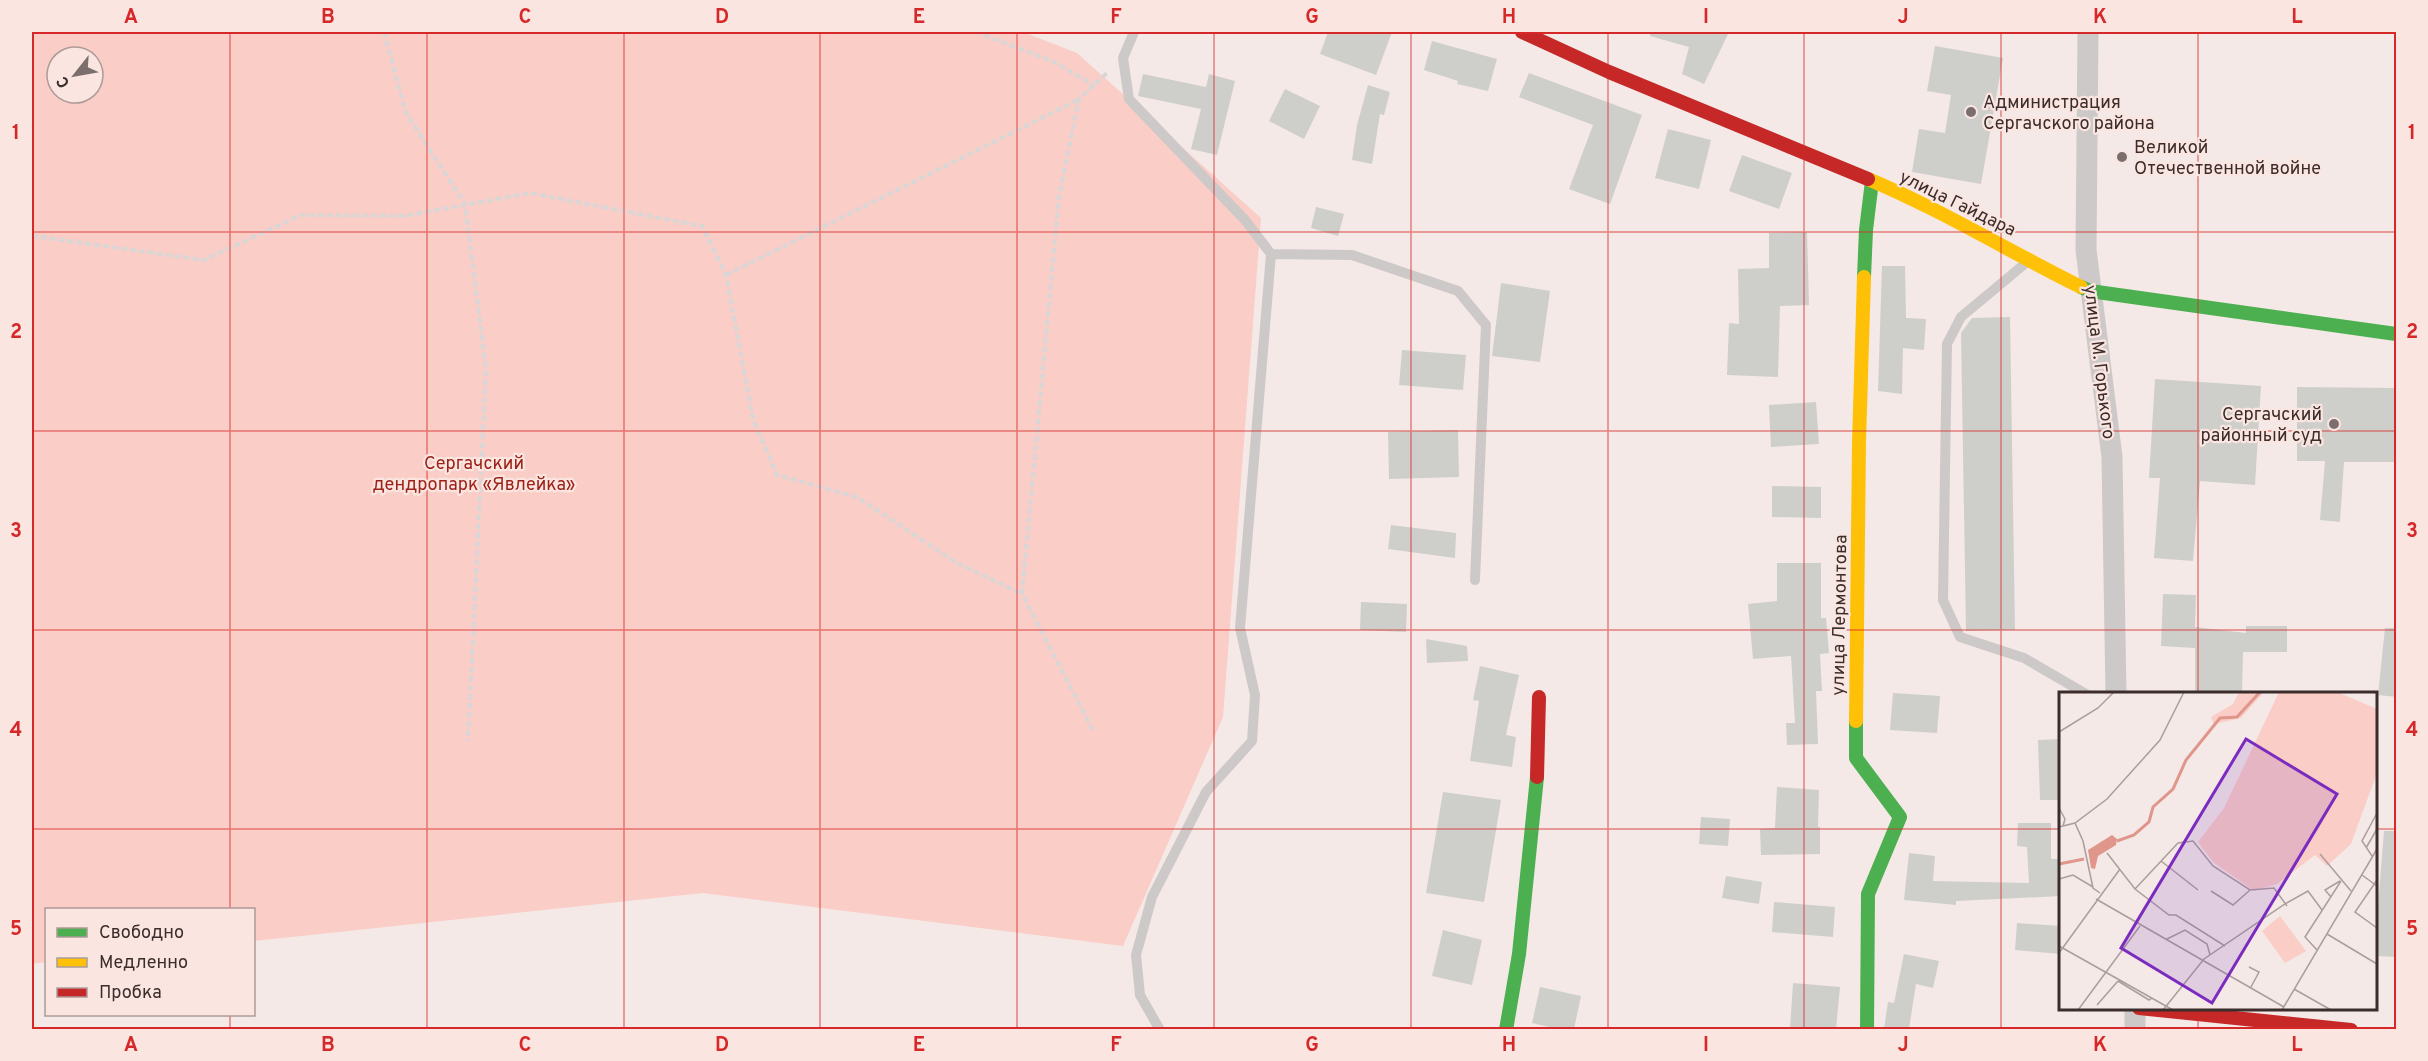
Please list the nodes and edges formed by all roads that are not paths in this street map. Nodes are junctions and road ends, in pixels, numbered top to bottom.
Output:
1 (1134, 32) edge
2 (1522, 32) edge
3 (2088, 32) edge
4 (1872, 181) junction
5 (1271, 254) junction
6 (2029, 261) junction
7 (2090, 291) junction
8 (2397, 334) edge
9 (1475, 580) dead end
10 (2084, 692) edge
11 (2116, 692) edge
12 (1539, 697) dead end
13 (2137, 1010) edge
14 (2157, 1010) edge
15 (1160, 1029) edge
16 (1506, 1029) edge
17 (1867, 1029) edge
18 (2135, 1029) edge
19 (2351, 1029) edge

1 - 5 lane
2 - 4 street, улица Гайдара
3 - 7 street, улица М. Горького
4 - 6 street, улица Гайдара
4 - 17 street, улица Лермонтова
5 - 9 lane
5 - 15 lane
6 - 7 street, улица Гайдара
6 - 10 lane
7 - 8 street, улица Гайдара
7 - 11 street, улица М. Горького
12 - 16 street
13 - 18 street
14 - 19 street

